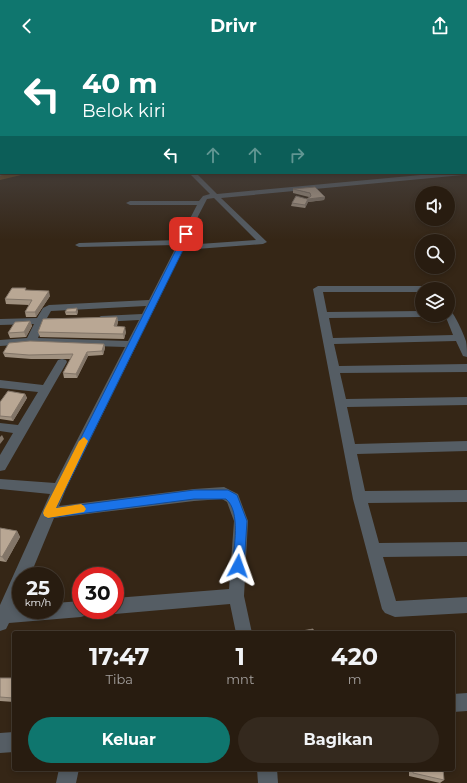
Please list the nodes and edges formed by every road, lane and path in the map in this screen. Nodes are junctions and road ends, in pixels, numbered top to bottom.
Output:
1 (193, 174) edge
2 (368, 174) edge
3 (454, 174) edge
4 (377, 181) junction
5 (276, 190) junction
6 (214, 195) junction
7 (295, 197) edge
8 (130, 203) dead end
9 (197, 203) junction
10 (79, 245) dead end
11 (182, 245) junction
12 (415, 289) edge
13 (152, 304) junction
14 (415, 314) edge
15 (323, 315) junction
16 (145, 317) junction
17 (91, 319) edge
18 (69, 320) edge
19 (40, 321) junction
20 (0, 322) edge
21 (452, 322) edge
22 (460, 338) junction
23 (31, 341) junction
24 (328, 341) junction
25 (0, 343) edge
26 (132, 344) junction
27 (467, 354) edge
28 (62, 362) dead end
29 (467, 368) edge
30 (334, 370) junction
31 (0, 384) edge
32 (47, 389) junction
33 (467, 401) edge
34 (340, 403) junction
35 (0, 427) edge
36 (21, 430) junction
37 (467, 446) edge
38 (350, 449) junction
39 (0, 466) edge
40 (0, 484) edge
41 (59, 489) junction
42 (467, 496) edge
43 (360, 499) junction
44 (48, 513) junction
45 (374, 550) junction
46 (467, 550) edge
47 (25, 567) edge
48 (236, 596) junction
49 (12, 598) edge
50 (124, 605) edge
51 (467, 605) edge
52 (72, 609) edge
53 (3, 619) edge
54 (244, 631) edge
55 (467, 702) edge
56 (455, 703) edge
57 (12, 742) edge
58 (0, 743) edge
59 (69, 771) edge
60 (267, 771) edge
61 (66, 783) edge
62 (268, 783) edge

1 - 6 street
2 - 4 street
3 - 4 street
4 - 5 street
5 - 6 street
5 - 7 street
6 - 9 street
6 - 11 street
8 - 9 street
9 - 11 street
10 - 11 street
11 - 13 street
12 - 15 street
13 - 16 street
13 - 19 street
14 - 15 street
15 - 24 street
16 - 17 street
16 - 26 street
18 - 19 street
19 - 20 street
19 - 23 street
21 - 22 street
22 - 24 street
22 - 27 street
23 - 25 street
23 - 26 street
24 - 30 street
26 - 41 street
28 - 32 street
29 - 30 street
30 - 34 street
31 - 32 street
32 - 36 street
33 - 34 street
34 - 38 street
35 - 36 street
36 - 39 street
37 - 38 street
38 - 43 street
40 - 41 street
41 - 44 street
42 - 43 street
43 - 45 street
44 - 47 street
44 - 48 street
45 - 46 street
45 - 51 street
48 - 50 street
48 - 54 street
49 - 53 street
52 - 53 street
55 - 56 street
57 - 58 street
59 - 61 street
60 - 62 street

